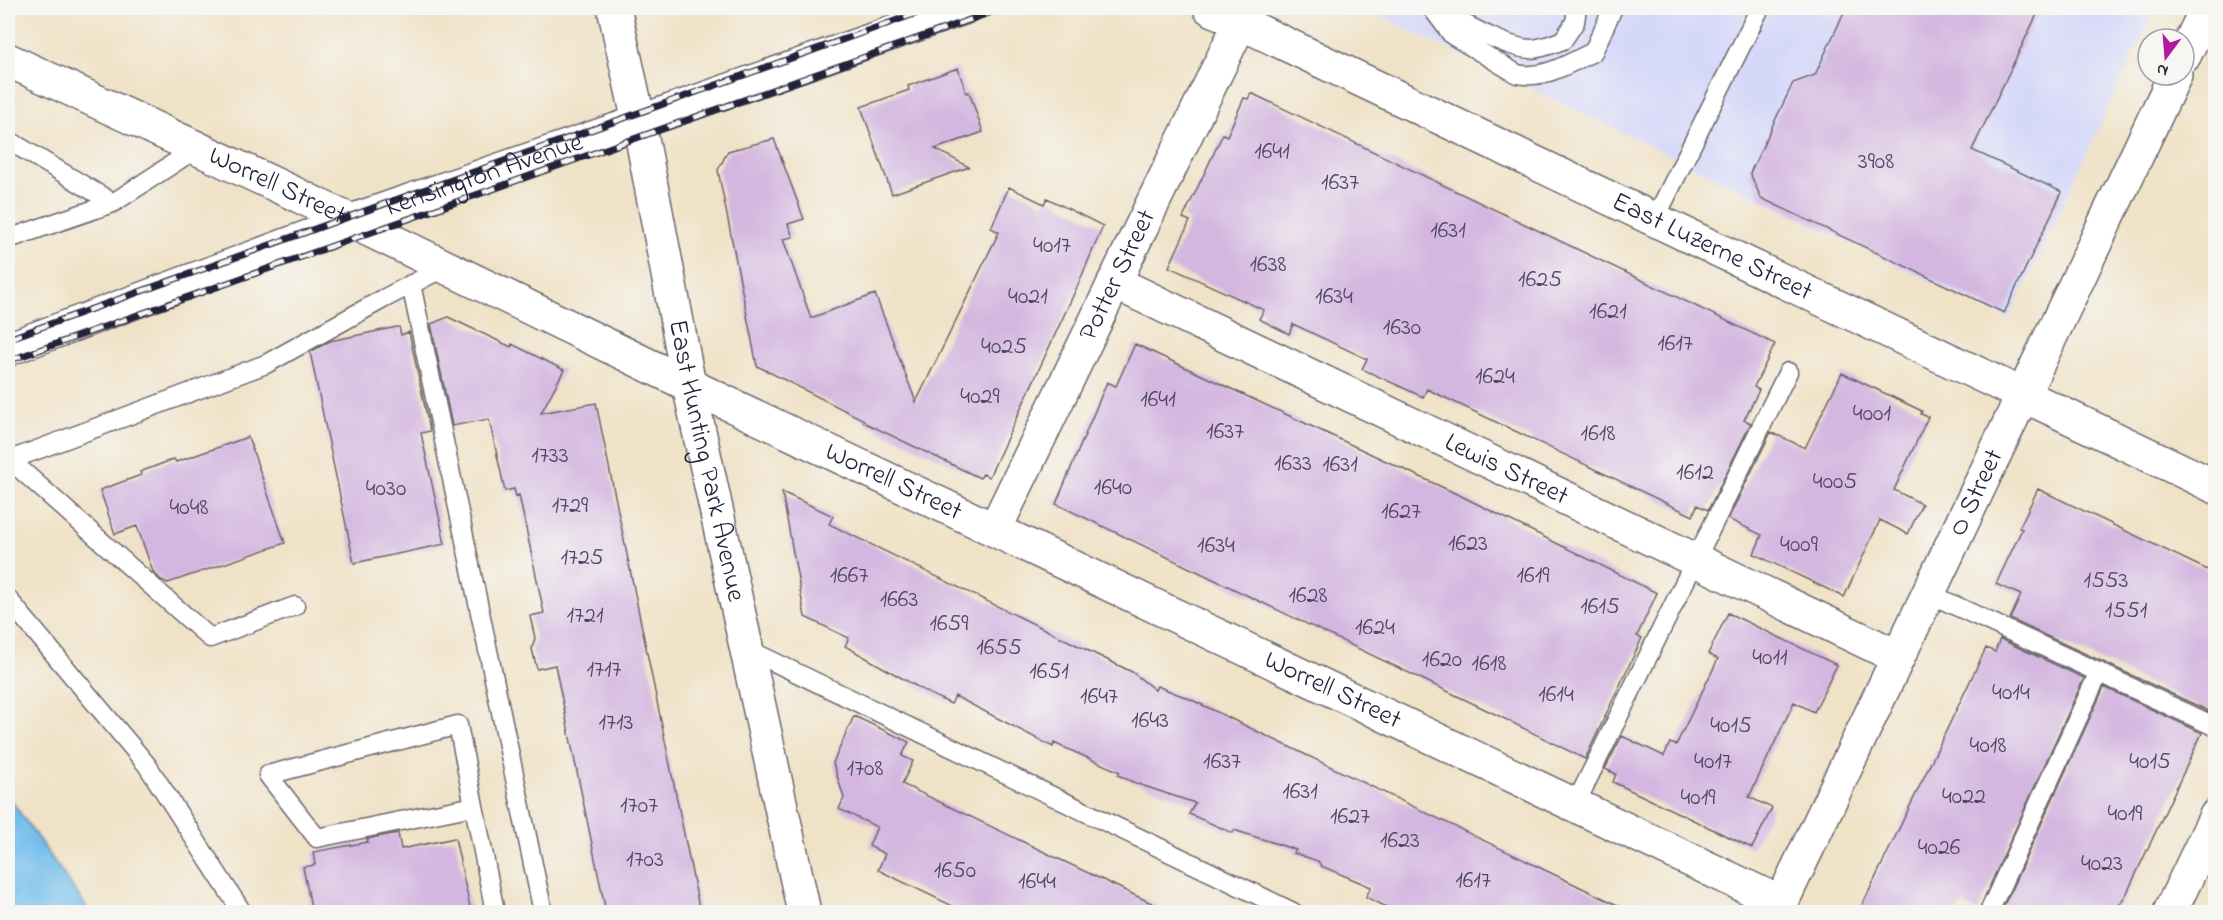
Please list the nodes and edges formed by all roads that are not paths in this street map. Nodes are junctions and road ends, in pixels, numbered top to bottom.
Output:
1 (614, 8) edge
2 (963, 8) edge
3 (1210, 8) edge
4 (1433, 8) edge
5 (1577, 8) edge
6 (1613, 8) edge
7 (1760, 8) edge
8 (2207, 8) edge
9 (1241, 21) junction
10 (2196, 31) edge
11 (8, 60) edge
12 (2169, 87) edge
13 (639, 122) junction
14 (8, 140) edge
15 (197, 148) junction
16 (113, 202) junction
17 (1655, 219) junction
18 (351, 221) junction
19 (8, 239) edge
20 (445, 267) junction
21 (1114, 282) junction
22 (411, 284) junction
23 (8, 349) edge
24 (1788, 372) dead end
25 (689, 385) junction
26 (2022, 394) junction
27 (2216, 486) edge
28 (995, 529) junction
29 (1695, 560) junction
30 (1928, 592) junction
31 (8, 599) edge
32 (295, 606) dead end
33 (747, 649) junction
34 (1898, 657) junction
35 (2099, 672) junction
36 (2216, 727) edge
37 (1575, 805) junction
38 (474, 806) junction
39 (2216, 816) edge
40 (1779, 908) edge
41 (242, 912) edge
42 (495, 912) edge
43 (543, 912) edge
44 (804, 912) edge
45 (1293, 912) edge
46 (1989, 912) edge
47 (2170, 912) edge

1 - 13 street, East Hunting Park Avenue
2 - 13 street, Kensington Avenue
3 - 9 street, East Luzerne Street
4 - 5 lane
4 - 6 lane
7 - 17 lane
8 - 10 street
9 - 17 street, East Luzerne Street
9 - 21 street, Potter Street
11 - 15 street, Worrell Street
12 - 26 street, O Street
13 - 18 street, Kensington Avenue
13 - 25 street, East Hunting Park Avenue
14 - 16 lane
15 - 16 lane
15 - 18 street, Worrell Street
16 - 19 lane
17 - 26 street, East Luzerne Street
18 - 20 street, Worrell Street
18 - 23 street, Kensington Avenue
20 - 22 lane
20 - 25 street, Worrell Street
21 - 28 street, Potter Street
21 - 29 street, Lewis Street
22 - 32 lane
22 - 43 lane
24 - 29 lane
25 - 28 street, Worrell Street
25 - 33 street, East Hunting Park Avenue
26 - 27 street, East Luzerne Street
26 - 30 street, O Street
28 - 37 street, Worrell Street
29 - 34 street, Lewis Street
29 - 37 lane
30 - 34 street, O Street
30 - 35 lane
31 - 41 lane
33 - 44 street, East Hunting Park Avenue
33 - 45 lane
34 - 40 street, O Street
35 - 36 lane
35 - 46 lane
37 - 40 street, Worrell Street
38 - 38 lane
38 - 42 lane
39 - 47 street

